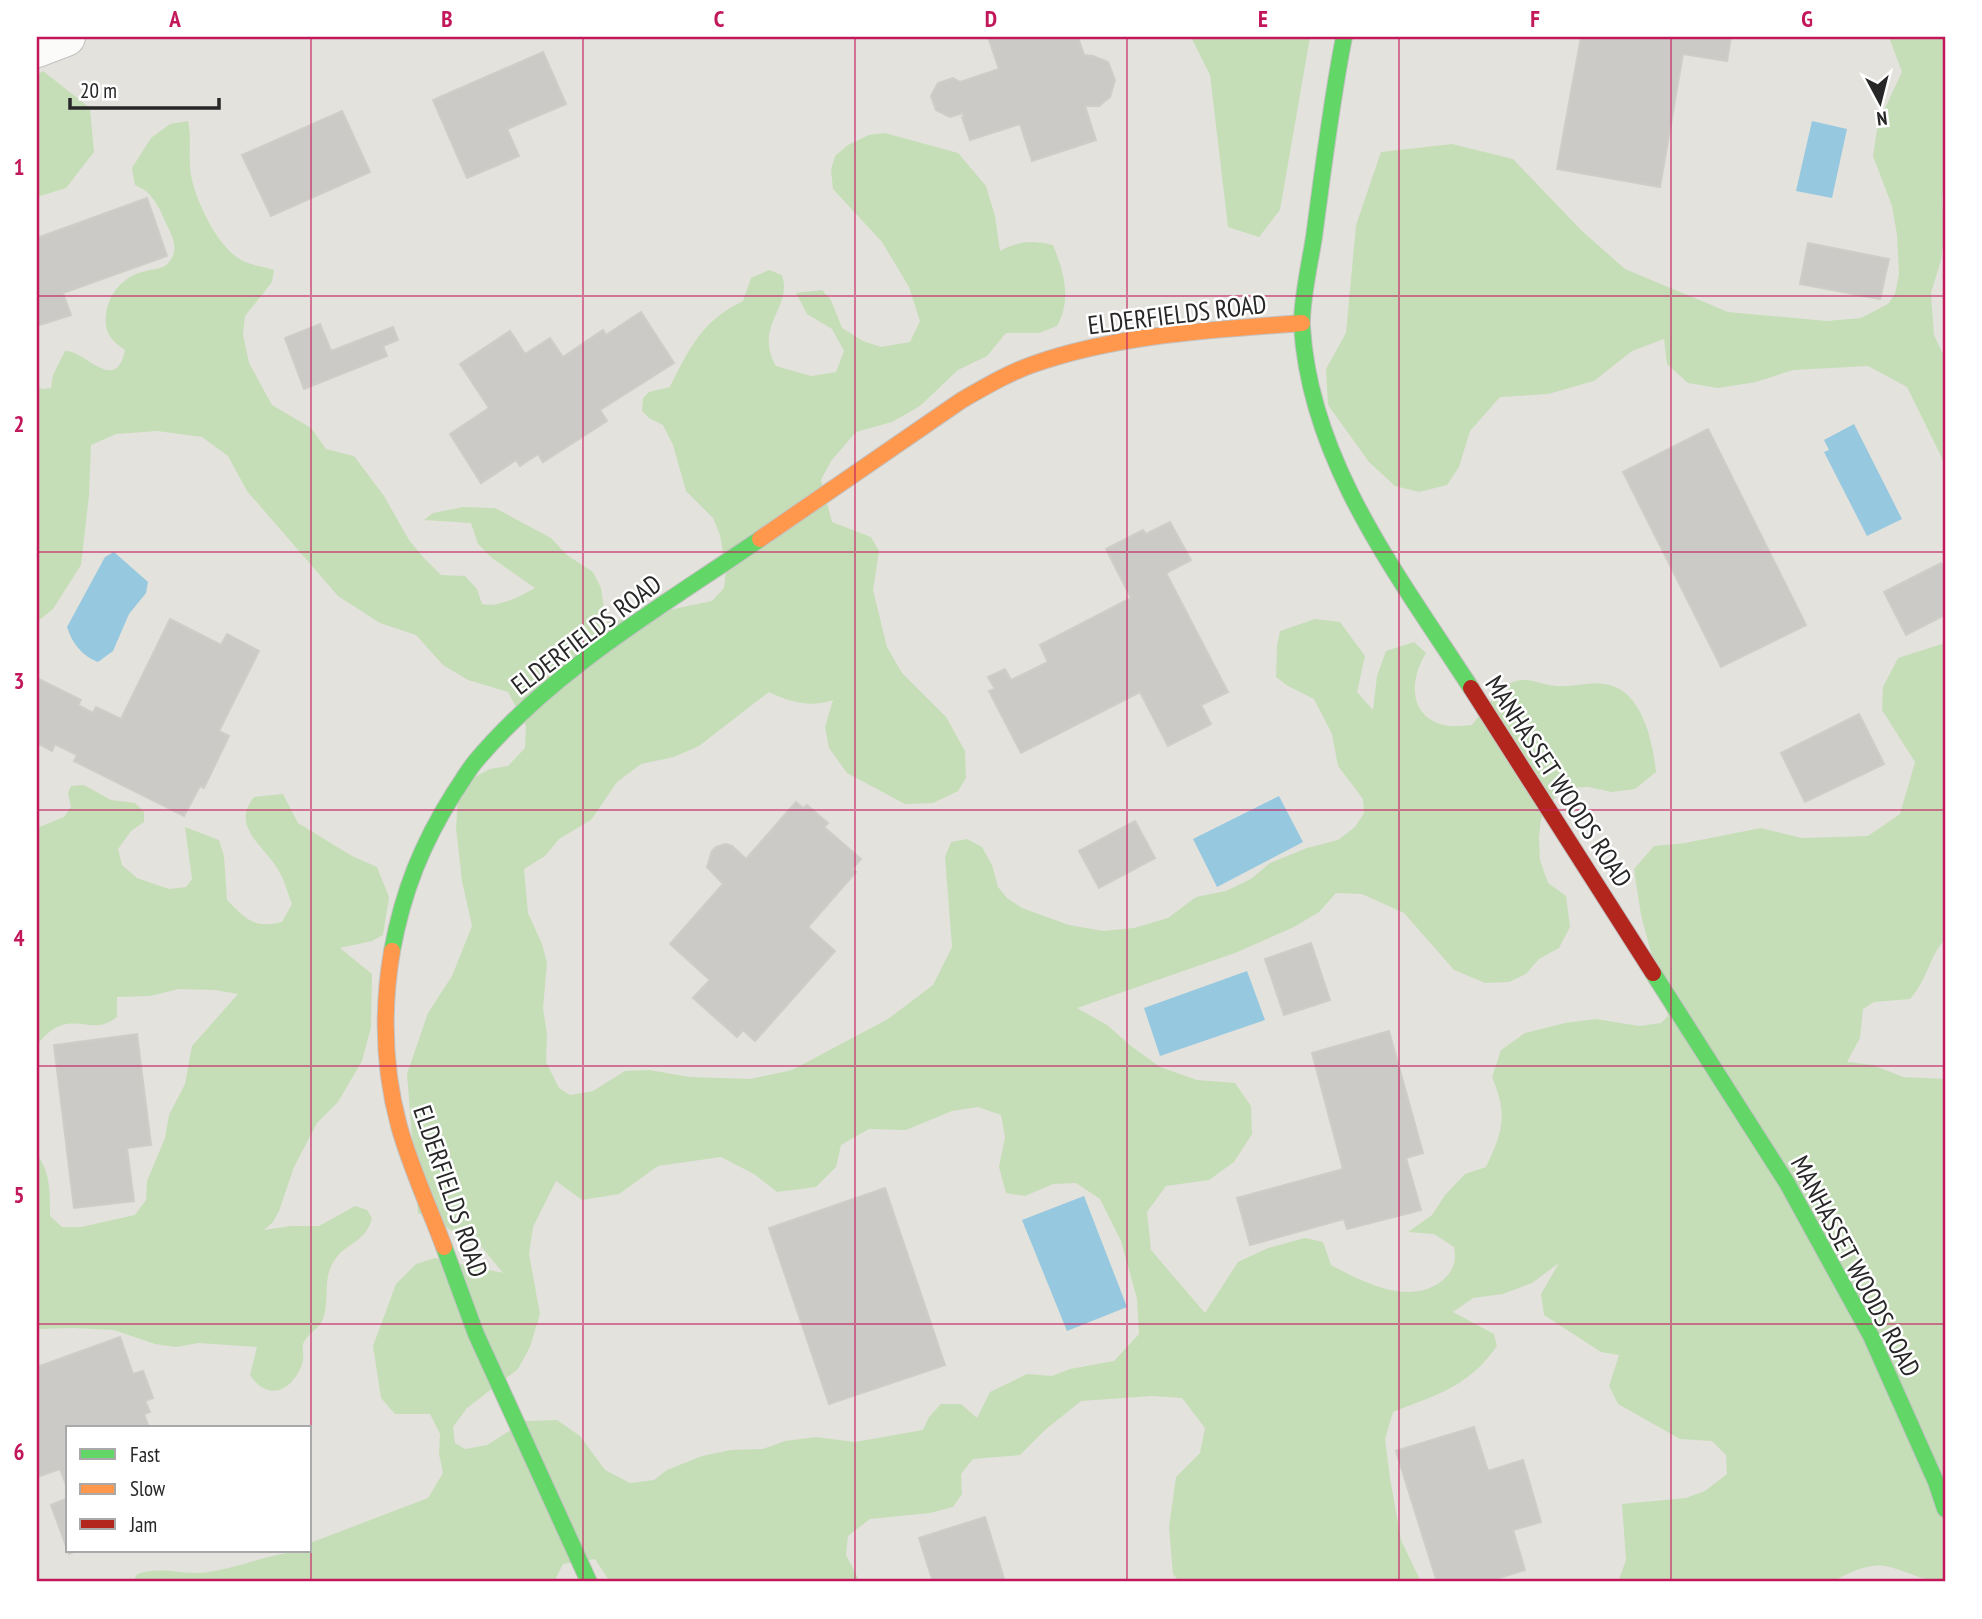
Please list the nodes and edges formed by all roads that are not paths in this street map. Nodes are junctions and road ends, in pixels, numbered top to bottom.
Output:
1 (66, 37) edge
2 (1344, 37) edge
3 (37, 48) edge
4 (1302, 323) junction
5 (1945, 1508) edge
6 (589, 1582) edge

1 - 3 street
2 - 4 street, MANHASSET WOODS ROAD
4 - 5 street, MANHASSET WOODS ROAD
4 - 6 street, ELDERFIELDS ROAD

